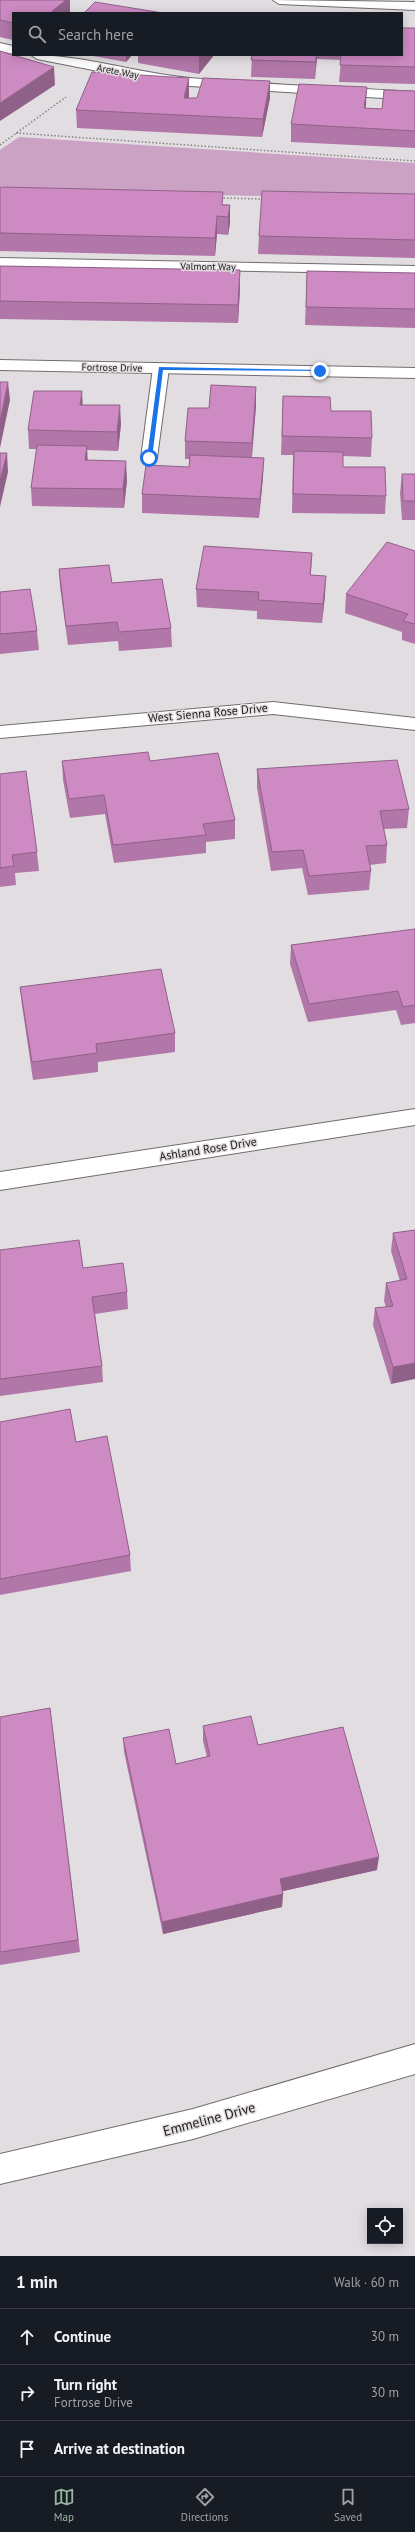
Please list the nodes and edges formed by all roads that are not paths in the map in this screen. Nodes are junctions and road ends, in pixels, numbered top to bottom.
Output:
1 (279, 0) edge
2 (415, 6) edge
3 (0, 48) edge
4 (12, 50) edge
5 (42, 56) edge
6 (415, 96) edge
7 (0, 262) edge
8 (415, 270) edge
9 (0, 365) edge
10 (161, 368) junction
11 (415, 373) edge
12 (149, 458) dead end
13 (415, 724) edge
14 (0, 732) edge
15 (415, 1117) edge
16 (0, 1181) edge
17 (415, 2059) edge
18 (0, 2169) edge

1 - 2 street
3 - 4 street
5 - 6 street, Arete Way
7 - 8 street, Valmont Way
9 - 10 street, Fortrose Drive
10 - 11 street, Fortrose Drive
10 - 12 street
13 - 14 street, West Sienna Rose Drive
15 - 16 street, Ashland Rose Drive
17 - 18 street, Emmeline Drive

